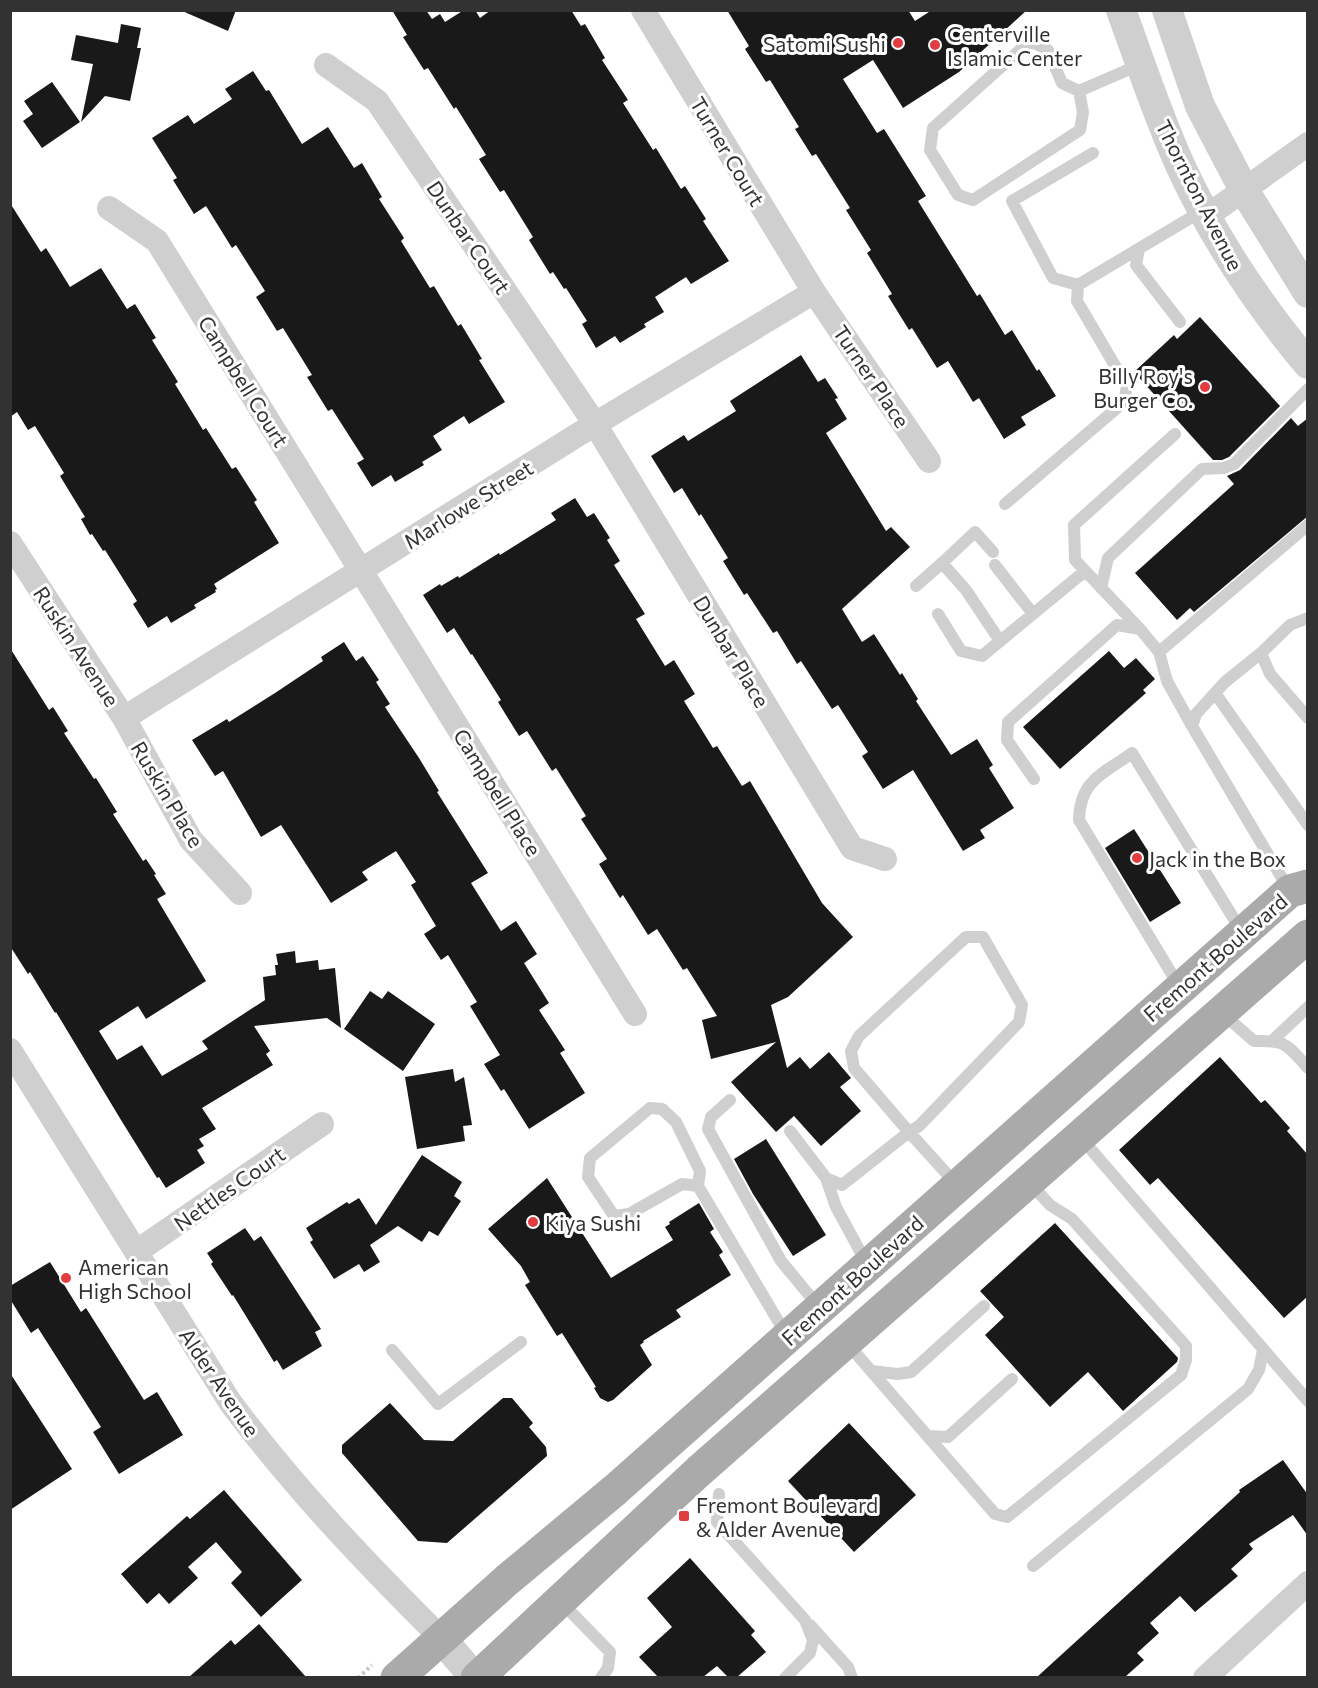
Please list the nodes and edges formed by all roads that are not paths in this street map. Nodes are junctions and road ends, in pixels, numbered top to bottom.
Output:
1 (643, 10) edge
2 (1121, 10) edge
3 (1169, 12) edge
4 (1140, 64) junction
5 (326, 65) dead end
6 (1079, 91) junction
7 (1308, 144) edge
8 (1093, 153) dead end
9 (1244, 190) junction
10 (109, 208) dead end
11 (1205, 213) junction
12 (1138, 249) junction
13 (1078, 285) junction
14 (814, 292) junction
15 (1308, 293) edge
16 (1180, 322) dead end
17 (1308, 364) edge
18 (1308, 389) edge
19 (595, 424) junction
20 (1175, 434) dead end
21 (929, 461) dead end
22 (1005, 504) dead end
23 (1308, 525) edge
24 (10, 543) edge
25 (942, 563) junction
26 (361, 570) junction
27 (1085, 571) junction
28 (916, 586) dead end
29 (1101, 588) junction
30 (938, 614) dead end
31 (1033, 614) junction
32 (1308, 618) edge
33 (1140, 628) junction
34 (999, 641) junction
35 (1159, 652) junction
36 (1261, 653) junction
37 (1215, 693) junction
38 (124, 718) junction
39 (1308, 718) edge
40 (1192, 726) junction
41 (1034, 780) dead end
42 (1308, 825) edge
43 (885, 859) dead end
44 (1299, 888) edge
45 (240, 893) dead end
46 (1243, 934) junction
47 (1307, 938) edge
48 (1179, 987) junction
49 (1308, 1007) edge
50 (1222, 1013) junction
51 (635, 1014) dead end
52 (1273, 1040) junction
53 (10, 1050) edge
54 (1308, 1068) edge
55 (730, 1100) dead end
56 (322, 1124) dead end
57 (790, 1131) dead end
58 (909, 1132) junction
59 (1080, 1137) junction
60 (826, 1178) junction
61 (1029, 1182) junction
62 (698, 1186) junction
63 (958, 1186) junction
64 (136, 1252) junction
65 (868, 1265) junction
66 (984, 1306) dead end
67 (820, 1308) junction
68 (788, 1337) junction
69 (521, 1342) dead end
70 (846, 1342) junction
71 (392, 1350) dead end
72 (1263, 1350) junction
73 (871, 1371) junction
74 (1012, 1379) dead end
75 (1308, 1401) edge
76 (928, 1436) junction
77 (719, 1494) dead end
78 (1033, 1566) dead end
79 (1308, 1583) edge
80 (560, 1601) junction
81 (805, 1620) junction
82 (441, 1638) junction
83 (397, 1677) edge
84 (476, 1677) edge
85 (601, 1677) edge
86 (785, 1677) edge
87 (852, 1677) edge
88 (1206, 1677) edge

1 - 14 street, Turner Court
2 - 4 street, Thornton Avenue
3 - 9 street, Thornton Avenue
4 - 6 lane
4 - 11 street, Thornton Avenue
5 - 19 street, Dunbar Court
6 - 6 lane
7 - 9 street
8 - 13 lane
9 - 11 street
9 - 15 street, Thornton Avenue
10 - 26 street, Campbell Court
11 - 12 lane
11 - 17 street, Thornton Avenue
12 - 13 lane
12 - 16 lane
13 - 22 lane
14 - 19 street, Marlowe Street
14 - 21 street, Turner Place
18 - 29 lane
19 - 26 street, Marlowe Street
19 - 43 street, Dunbar Place
20 - 27 lane
23 - 35 lane
24 - 38 street, Ruskin Avenue
25 - 28 lane
25 - 31 lane
25 - 34 lane
26 - 38 street, Marlowe Street
26 - 51 street, Campbell Place
27 - 29 lane
27 - 31 lane
29 - 33 lane
30 - 34 lane
31 - 34 lane
32 - 36 lane
33 - 35 lane
33 - 41 lane
35 - 40 lane
36 - 37 lane
36 - 39 lane
37 - 40 lane
37 - 42 lane
38 - 45 street, Ruskin Place
40 - 44 lane
44 - 46 main road, Fremont Boulevard
46 - 48 main road, Fremont Boulevard
46 - 48 lane
47 - 50 main road, Fremont Boulevard
48 - 63 main road, Fremont Boulevard
49 - 52 lane
50 - 52 lane
50 - 59 main road, Fremont Boulevard
52 - 54 lane
53 - 64 street, Alder Avenue
55 - 67 lane
56 - 64 street, Nettles Court
57 - 60 lane
58 - 58 lane
58 - 60 lane
58 - 63 lane
59 - 61 main road, Fremont Boulevard
59 - 72 lane
60 - 65 lane
61 - 70 main road, Fremont Boulevard
61 - 76 lane
62 - 62 lane
62 - 68 lane
63 - 65 main road, Fremont Boulevard
64 - 82 street, Alder Avenue
65 - 67 main road, Fremont Boulevard
66 - 73 lane
67 - 68 main road, Fremont Boulevard
68 - 82 main road, Fremont Boulevard
69 - 71 lane
70 - 73 lane
70 - 80 main road, Fremont Boulevard
72 - 75 lane
72 - 78 lane
73 - 76 lane
74 - 76 lane
77 - 81 lane
79 - 88 street
80 - 84 main road, Fremont Boulevard
80 - 85 lane
81 - 86 lane
81 - 87 lane
82 - 83 main road, Fremont Boulevard
82 - 84 street, Alder Avenue

